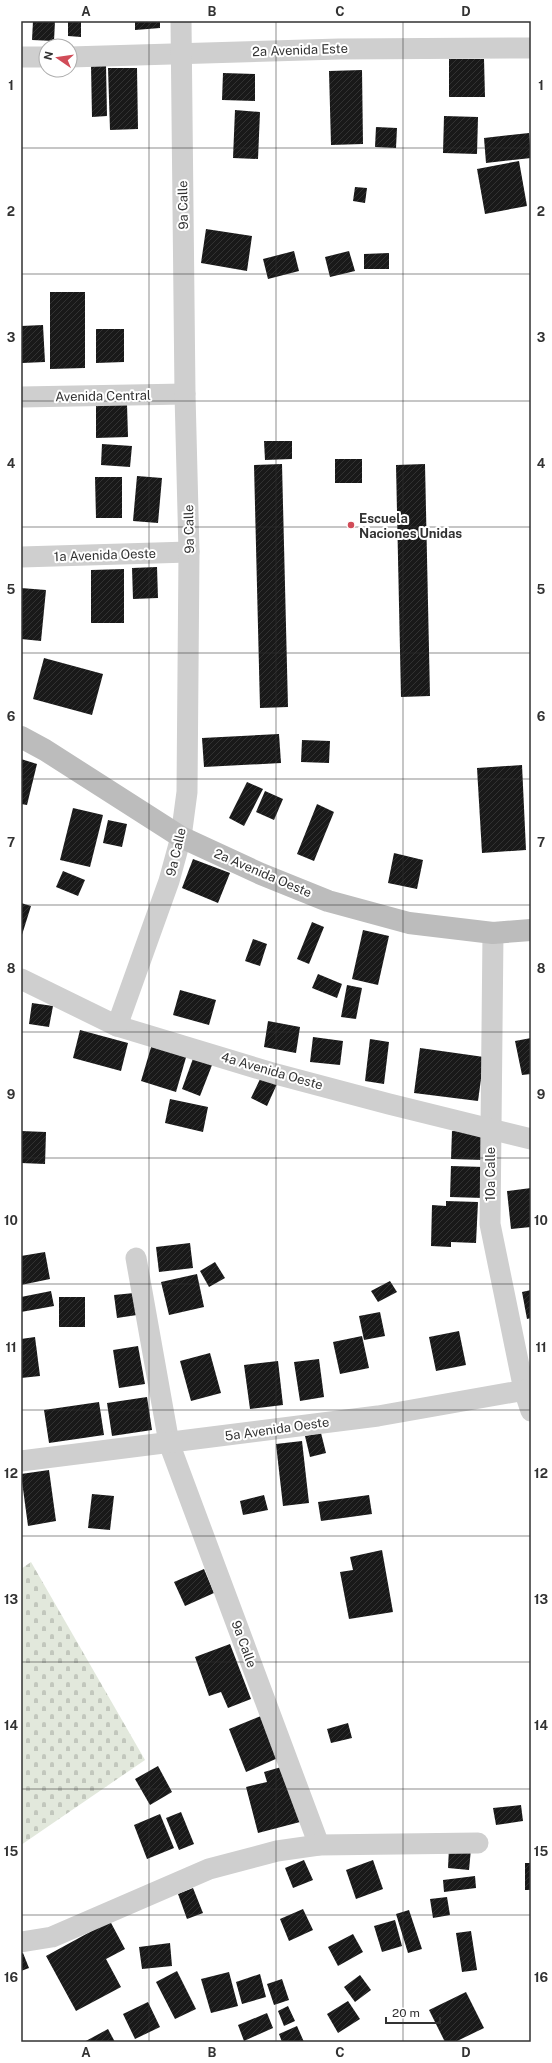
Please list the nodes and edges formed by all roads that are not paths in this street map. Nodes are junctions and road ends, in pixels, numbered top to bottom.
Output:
1 (182, 21) edge
2 (531, 48) edge
3 (182, 55) junction
4 (78, 56) edge
5 (21, 57) edge
6 (38, 57) edge
7 (185, 394) junction
8 (21, 398) edge
9 (189, 552) junction
10 (21, 557) edge
11 (21, 737) edge
12 (181, 837) junction
13 (531, 930) edge
14 (493, 933) junction
15 (21, 980) edge
16 (117, 1026) junction
17 (489, 1130) junction
18 (531, 1139) edge
19 (136, 1258) dead end
20 (528, 1390) edge
21 (531, 1410) edge
22 (169, 1443) junction
23 (21, 1461) edge
24 (478, 1843) dead end
25 (319, 1845) junction
26 (21, 1942) edge

1 - 3 street, 9a Calle
2 - 3 street, 2a Avenida Este
3 - 4 street, 2a Avenida Este
3 - 7 street, 9a Calle
5 - 6 street
7 - 8 street, Avenida Central
7 - 9 street, 9a Calle
9 - 10 street, 1a Avenida Oeste
9 - 12 street, 9a Calle
11 - 12 street, 2a Avenida Oeste
12 - 14 street, 2a Avenida Oeste
12 - 16 street, 9a Calle
13 - 14 street, 2a Avenida Oeste
14 - 17 street, 10a Calle
15 - 16 street, 4a Avenida Oeste
16 - 17 street, 4a Avenida Oeste
17 - 18 street, 4a Avenida Oeste
17 - 20 street, 10a Calle
19 - 22 street, 9a Calle
20 - 21 street, 10a Calle
20 - 22 street, 5a Avenida Oeste
22 - 23 street, 5a Avenida Oeste
22 - 25 street, 9a Calle
24 - 25 street
25 - 26 street

